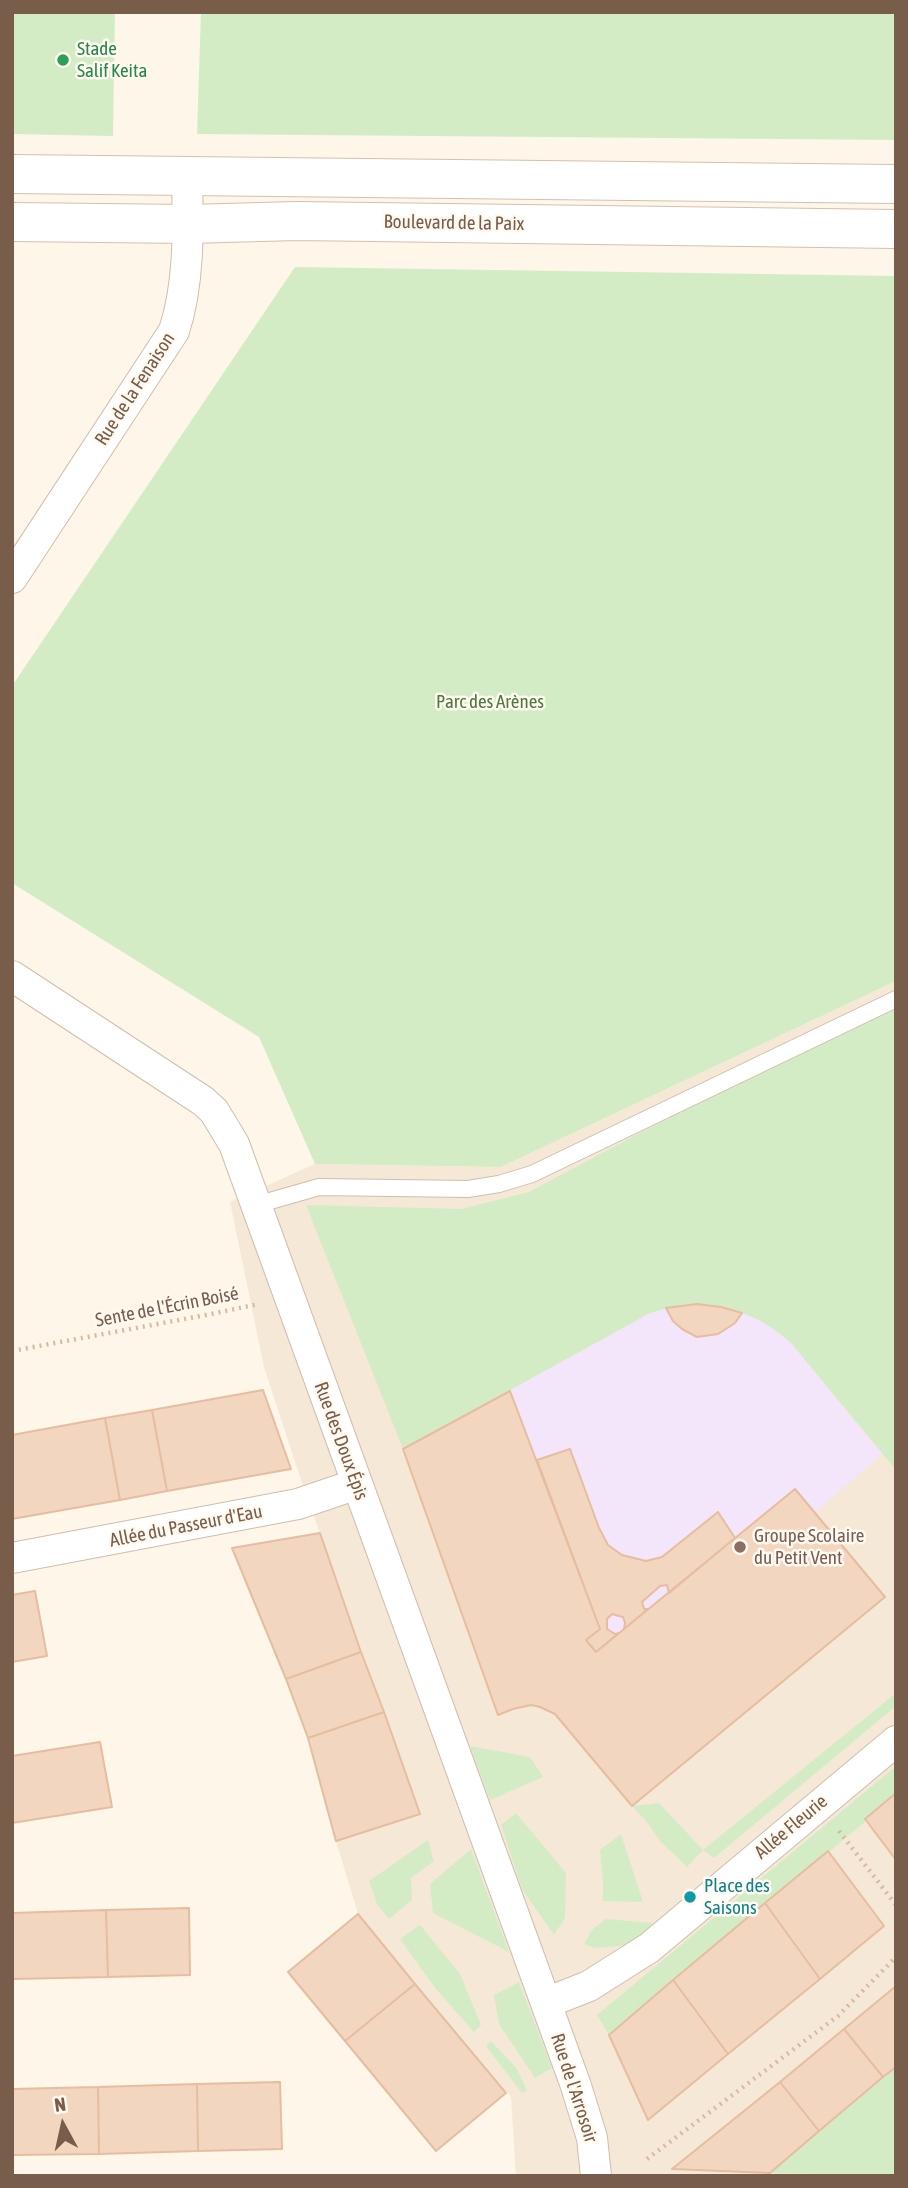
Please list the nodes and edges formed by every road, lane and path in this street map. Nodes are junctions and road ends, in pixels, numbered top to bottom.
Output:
1 (12, 174) edge
2 (187, 176) junction
3 (896, 184) edge
4 (12, 222) edge
5 (188, 223) junction
6 (896, 229) edge
7 (12, 578) edge
8 (12, 976) edge
9 (896, 999) edge
10 (256, 1205) junction
11 (289, 1297) junction
12 (12, 1351) edge
13 (357, 1484) junction
14 (12, 1558) edge
15 (896, 1741) edge
16 (831, 1821) dead end
17 (896, 1905) edge
18 (896, 1957) edge
19 (546, 2003) junction
20 (647, 2159) dead end
21 (596, 2176) edge

1 - 2 main road
2 - 3 main road
2 - 5 street, Rue de la Fenaison
4 - 5 main road, Boulevard de la Paix
5 - 6 main road, Boulevard de la Paix
5 - 7 street, Rue de la Fenaison
8 - 10 street, Rue des Doux Épis
9 - 10 lane
10 - 11 street, Rue des Doux Épis
11 - 12 path, Sente de l'Écrin Boisé
11 - 13 street, Rue des Doux Épis
13 - 14 street, Allée du Passeur d'Eau
13 - 19 street, Rue des Doux Épis
15 - 19 street, Allée Fleurie
16 - 17 path
18 - 20 path
19 - 21 street, Rue de l'Arrosoir

